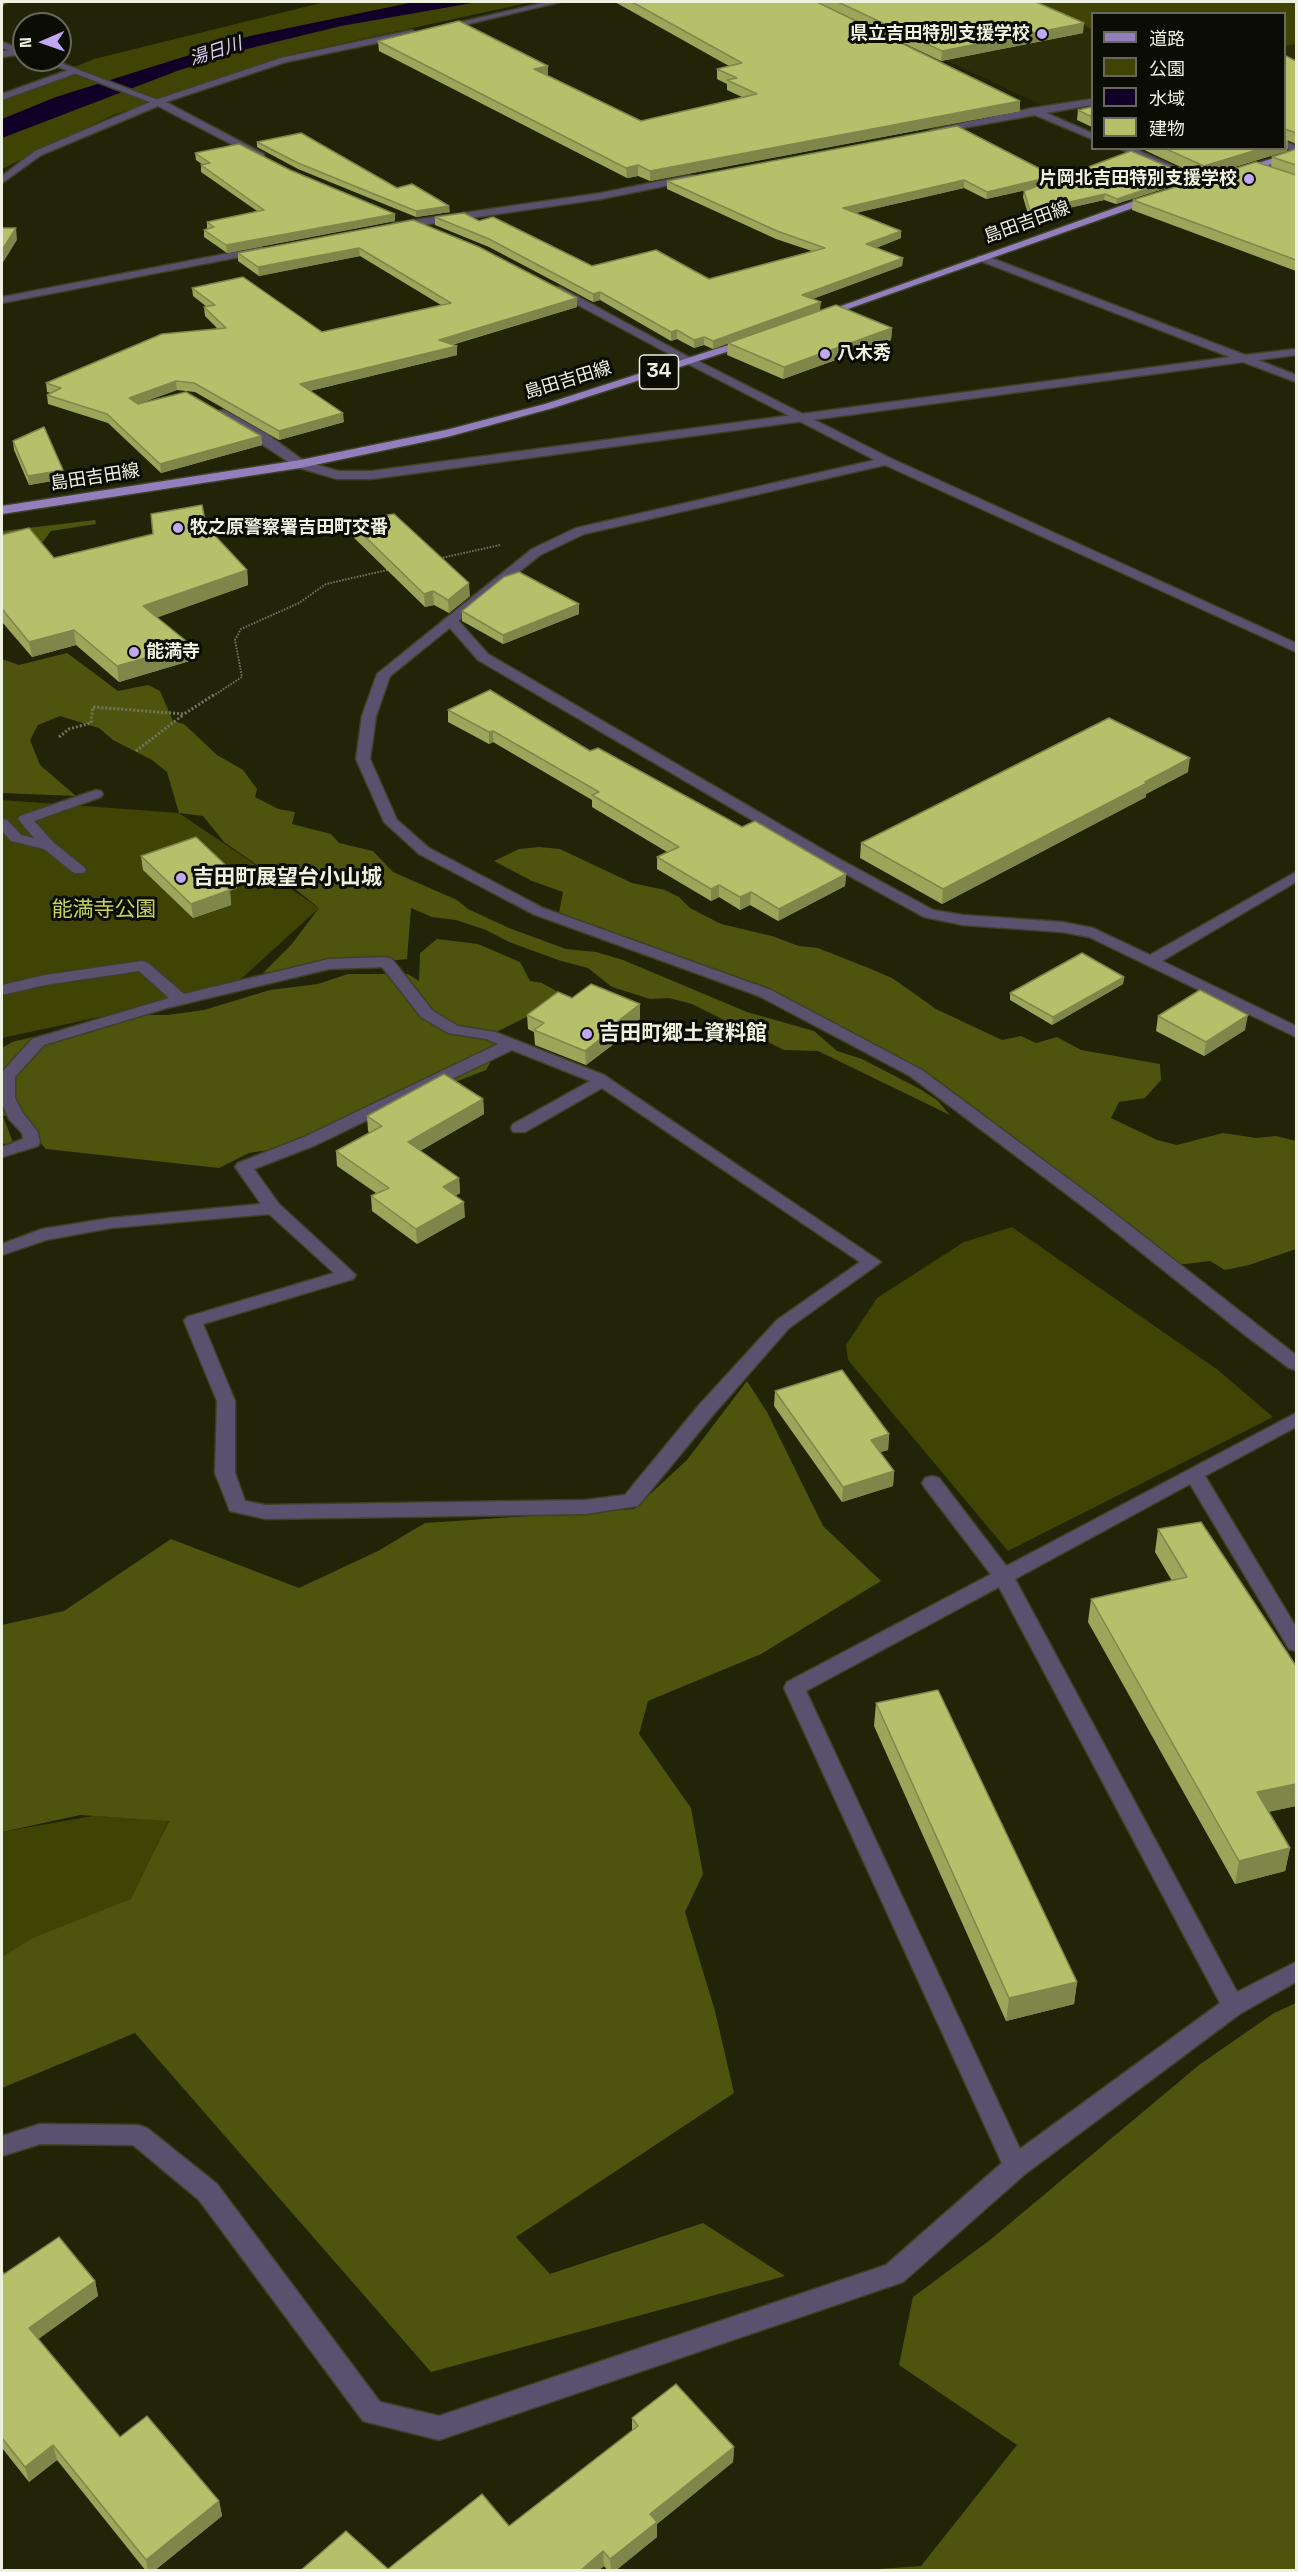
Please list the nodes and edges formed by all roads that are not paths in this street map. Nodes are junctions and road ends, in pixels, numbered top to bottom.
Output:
1 (556, 2) edge
2 (74, 70) joint
3 (2, 97) edge
4 (159, 102) junction
5 (1014, 102) edge
6 (1091, 102) edge
7 (1035, 112) junction
8 (925, 132) edge
9 (1091, 136) edge
10 (1129, 150) edge
11 (1296, 154) edge
12 (273, 162) edge
13 (1253, 166) junction
14 (1275, 173) edge
15 (705, 175) edge
16 (1212, 178) junction
17 (2, 180) edge
18 (391, 214) edge
19 (412, 223) junction
20 (379, 229) edge
21 (433, 231) edge
22 (278, 247) edge
23 (982, 258) junction
24 (546, 284) edge
25 (2, 300) edge
26 (804, 322) edge
27 (759, 338) edge
28 (1296, 352) edge
29 (1244, 359) junction
30 (692, 362) junction
31 (1296, 379) edge
32 (212, 408) edge
33 (803, 419) junction
34 (886, 461) junction
35 (300, 464) junction
36 (2, 510) edge
37 (450, 620) junction
38 (1296, 648) edge
39 (96, 794) dead end
40 (2, 823) edge
41 (50, 846) junction
42 (79, 870) dead end
43 (1296, 876) edge
44 (1151, 961) junction
45 (2, 990) edge
46 (180, 999) junction
47 (1296, 1032) edge
48 (512, 1044) junction
49 (602, 1081) junction
50 (519, 1128) dead end
51 (2, 1152) edge
52 (273, 1208) junction
53 (2, 1250) edge
54 (1296, 1364) edge
55 (1296, 1419) edge
56 (1194, 1474) junction
57 (932, 1483) dead end
58 (1003, 1576) junction
59 (1296, 1644) edge
60 (1296, 1971) edge
61 (1233, 2006) junction
62 (2, 2146) edge
63 (1016, 2166) junction

1 - 4 street
2 - 3 street
2 - 4 street
4 - 12 street
4 - 17 street
5 - 7 street
6 - 7 street
7 - 8 street
7 - 9 street
10 - 16 street
11 - 13 main road, 島田吉田線
13 - 14 street
13 - 16 main road, 島田吉田線
15 - 19 street
16 - 23 main road, 島田吉田線
18 - 19 street
19 - 20 street
19 - 21 street
22 - 25 street
23 - 26 main road, 島田吉田線
23 - 29 street
24 - 30 street
27 - 30 main road, 島田吉田線 / 34
28 - 29 street
29 - 31 street
29 - 33 street
30 - 33 street
30 - 35 main road, 島田吉田線 / 34
32 - 35 street
33 - 34 street
33 - 35 street
34 - 37 street
34 - 38 street
35 - 36 main road, 島田吉田線 / 34
37 - 44 street
37 - 54 street
39 - 41 street
40 - 41 street
41 - 42 street
43 - 44 street
44 - 47 street
45 - 46 street
46 - 48 street
46 - 51 street
48 - 49 street
48 - 52 street
49 - 50 street
49 - 52 street
52 - 53 street
55 - 56 street
56 - 58 street
56 - 59 street
57 - 58 street
58 - 61 street
58 - 63 street
60 - 61 street
61 - 63 street
62 - 63 street

